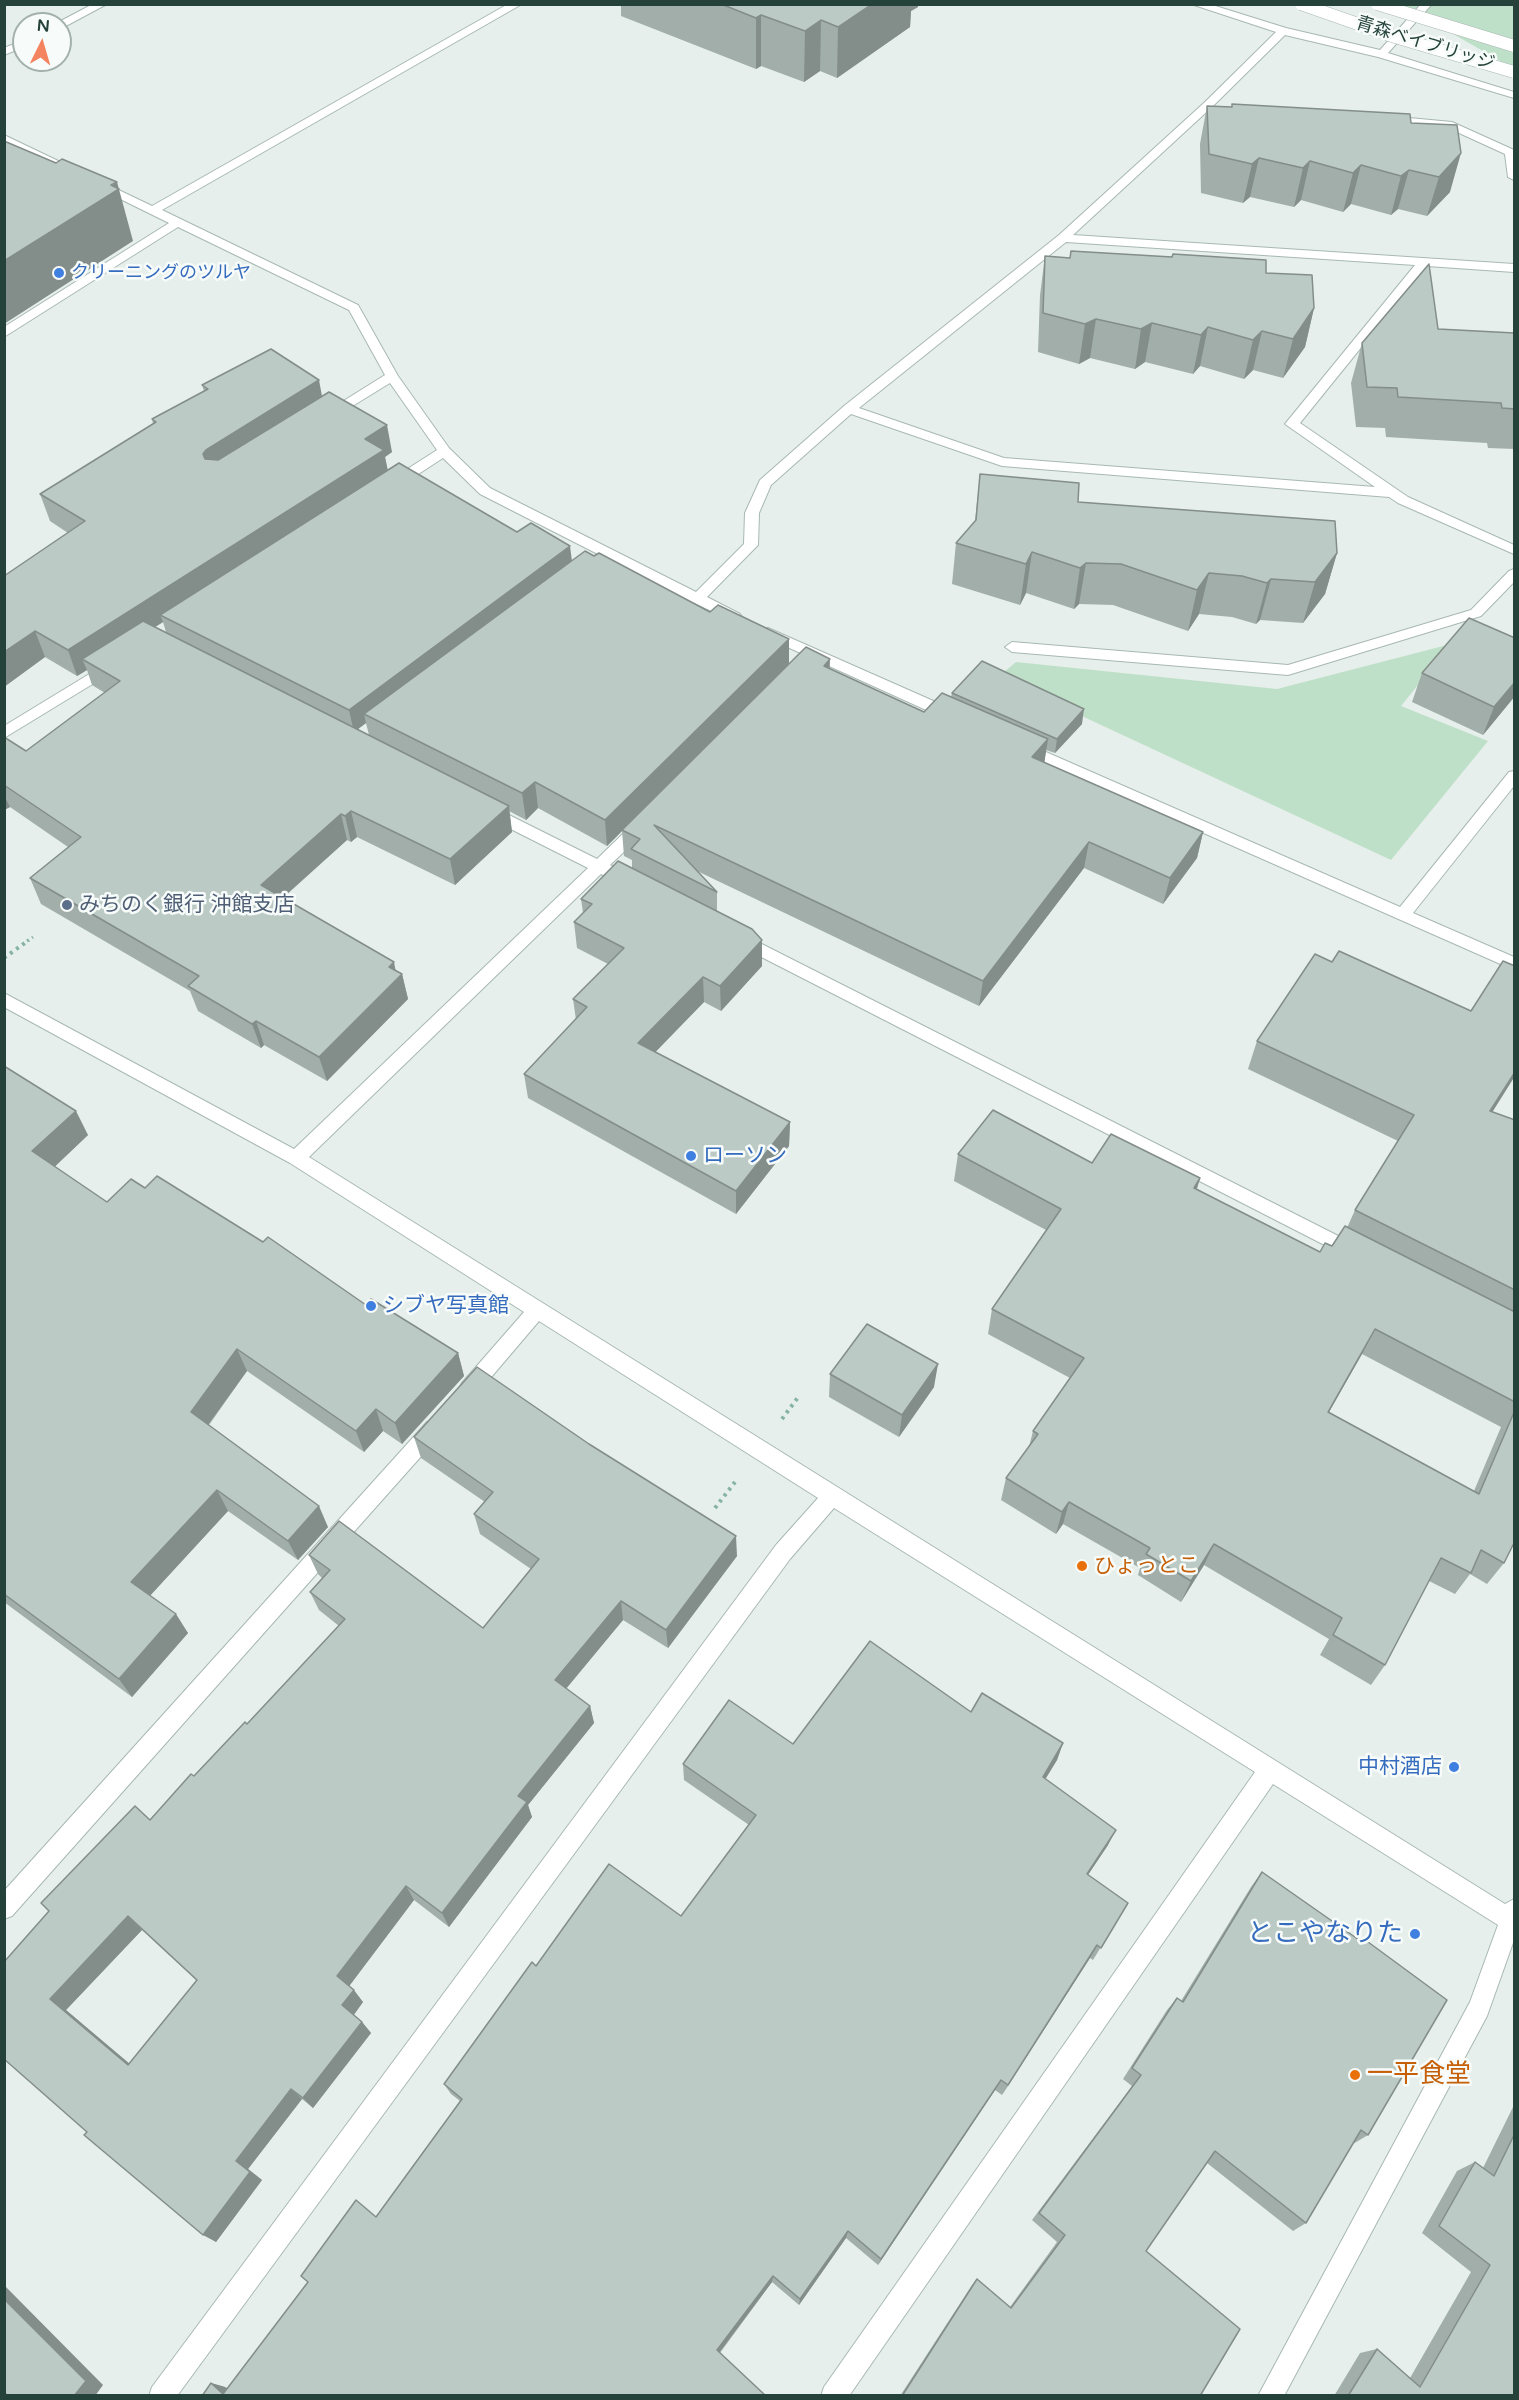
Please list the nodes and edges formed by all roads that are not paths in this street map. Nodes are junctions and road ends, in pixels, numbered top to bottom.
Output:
1 (102, 4) edge
2 (517, 4) edge
3 (1196, 4) edge
4 (1302, 4) edge
5 (1377, 4) edge
6 (1426, 4) edge
7 (72, 19) edge
8 (1283, 31) junction
9 (1515, 46) edge
10 (1381, 54) junction
11 (1515, 72) edge
12 (1515, 95) edge
13 (1377, 118) edge
14 (4, 138) edge
15 (1515, 177) edge
16 (152, 211) junction
17 (177, 223) junction
18 (1063, 238) junction
19 (1424, 262) junction
20 (1515, 268) edge
21 (4, 333) edge
22 (392, 376) junction
23 (849, 409) junction
24 (321, 420) edge
25 (444, 451) junction
26 (384, 490) edge
27 (1394, 493) junction
28 (1515, 549) edge
29 (1515, 574) edge
30 (697, 599) junction
31 (1012, 647) dead end
32 (123, 658) edge
33 (965, 722) edge
34 (4, 733) edge
35 (1009, 741) edge
36 (1515, 776) edge
37 (472, 802) edge
38 (649, 818) edge
39 (600, 867) junction
40 (642, 889) edge
41 (1404, 914) junction
42 (728, 932) edge
43 (1515, 964) edge
44 (4, 999) edge
45 (296, 1158) junction
46 (1376, 1264) edge
47 (538, 1309) junction
48 (832, 1496) junction
49 (1271, 1768) junction
50 (4, 1908) edge
51 (1514, 1917) edge
52 (161, 2396) edge
53 (833, 2396) edge
54 (1270, 2396) edge

1 - 7 street
2 - 16 street
3 - 8 street
4 - 11 street, 青森ベイブリッジ, bridge
5 - 9 street, 青森ベイブリッジ, bridge
6 - 10 street
8 - 10 street
8 - 18 street
10 - 12 street
13 - 15 street
14 - 16 street
16 - 17 street
17 - 21 street
17 - 22 street
18 - 19 street
18 - 23 street
19 - 20 street
19 - 27 street
22 - 24 street
22 - 25 street
23 - 27 street
23 - 30 street
25 - 26 street
25 - 30 street
27 - 28 street
29 - 31 street
30 - 33 street
32 - 34 street
35 - 41 street
36 - 41 street
37 - 39 street
38 - 39 street
39 - 40 street
39 - 45 street
41 - 43 street
42 - 46 street
44 - 45 street
45 - 47 street
47 - 48 street
47 - 50 street
48 - 49 street
48 - 52 street
49 - 51 street
49 - 53 street
51 - 54 street

